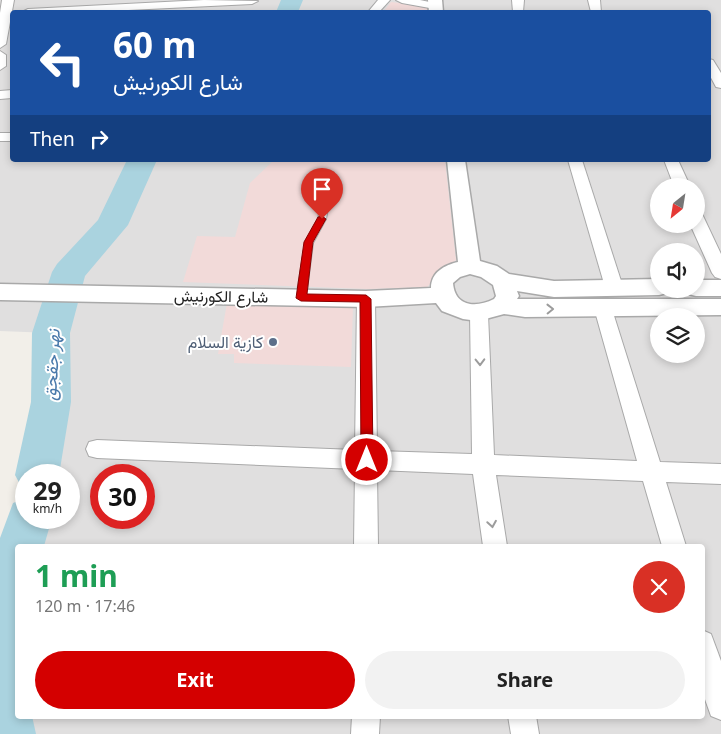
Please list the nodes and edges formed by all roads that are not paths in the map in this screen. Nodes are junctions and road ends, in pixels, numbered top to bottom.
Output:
1 (8, 0) edge
2 (384, 0) edge
3 (402, 0) edge
4 (252, 1) edge
5 (436, 6) edge
6 (69, 10) edge
7 (374, 10) edge
8 (6, 14) edge
9 (0, 46) edge
10 (0, 55) edge
11 (0, 66) edge
12 (711, 67) edge
13 (721, 84) edge
14 (456, 162) edge
15 (576, 162) edge
16 (672, 162) edge
17 (330, 173) dead end
18 (679, 178) edge
19 (703, 233) edge
20 (470, 267) junction
21 (721, 273) edge
22 (503, 281) junction
23 (614, 287) junction
24 (650, 288) edge
25 (705, 288) edge
26 (721, 288) edge
27 (0, 292) edge
28 (442, 295) junction
29 (301, 298) junction
30 (366, 299) junction
31 (502, 305) junction
32 (721, 307) edge
33 (603, 308) junction
34 (479, 314) junction
35 (97, 449) dead end
36 (367, 460) junction
37 (483, 465) junction
38 (651, 472) junction
39 (721, 474) edge
40 (366, 544) edge
41 (495, 544) edge
42 (673, 544) edge
43 (705, 654) edge
44 (721, 706) edge
45 (366, 719) edge
46 (522, 719) edge
47 (365, 734) edge
48 (525, 734) edge

1 - 8 street
2 - 7 street
3 - 5 street
4 - 6 street
8 - 9 street
10 - 11 street
12 - 13 street
14 - 20 street
15 - 23 street
16 - 18 street
17 - 29 lane
19 - 21 street
20 - 22 street
20 - 28 street
22 - 23 street
22 - 31 street
23 - 24 street
25 - 26 street
27 - 29 street, شارع الكورنيش
28 - 30 street, شارع الكورنيش
28 - 34 street
29 - 30 street, شارع الكورنيش
30 - 36 street
31 -> 33 street
31 - 34 street
32 - 33 street
33 - 38 street
34 -> 37 street
35 - 36 street
36 - 37 street
36 - 40 street
37 - 38 street
37 -> 41 street
38 - 39 street
38 - 42 street
43 - 44 street
45 - 47 street
46 - 48 street

